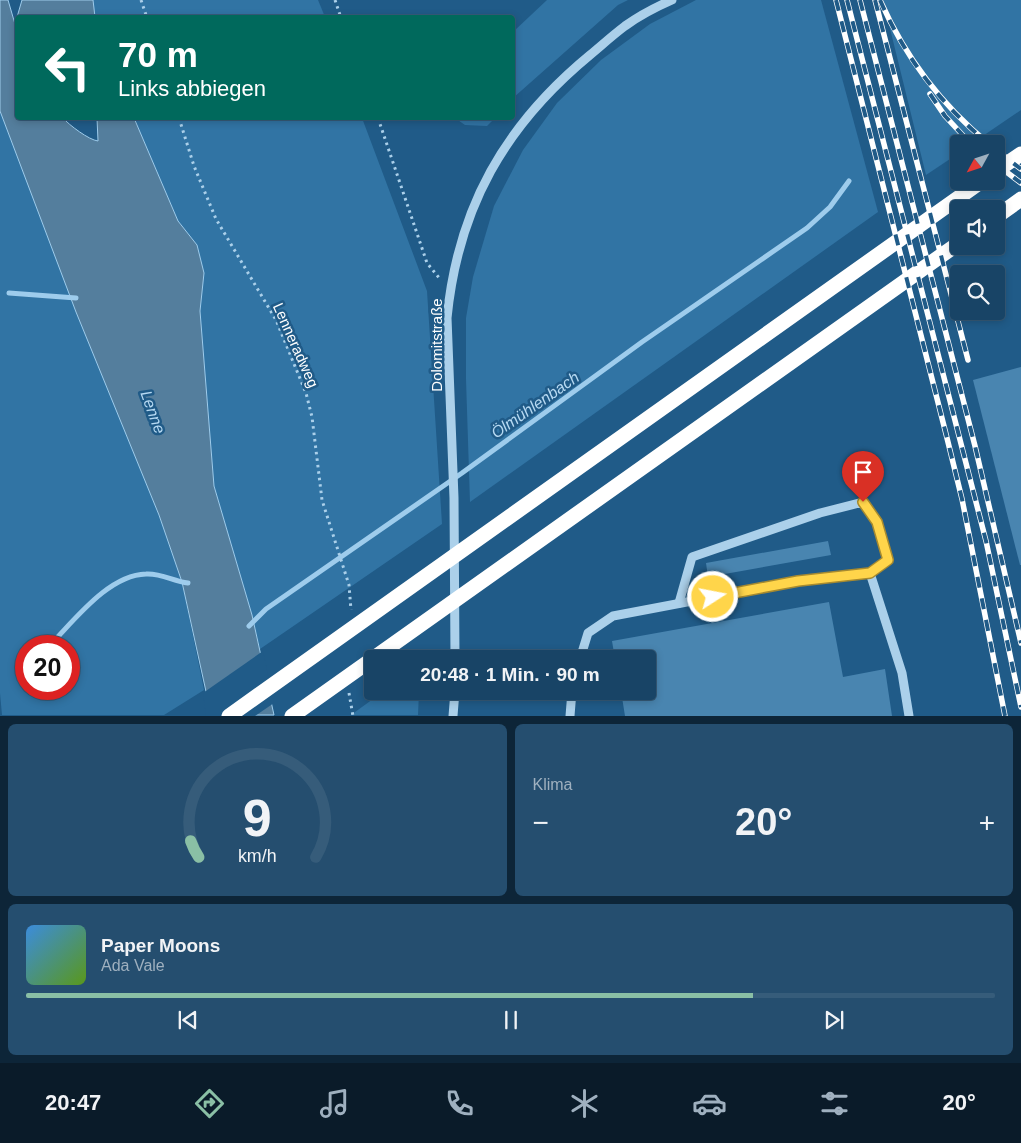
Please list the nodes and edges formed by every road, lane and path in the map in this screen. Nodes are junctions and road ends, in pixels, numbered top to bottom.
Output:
1 (141, 0) edge
2 (335, 0) edge
3 (672, 0) edge
4 (145, 15) edge
5 (340, 15) edge
6 (180, 120) edge
7 (379, 120) edge
8 (1021, 154) edge
9 (1005, 165) edge
10 (969, 190) edge
11 (1021, 199) edge
12 (1005, 211) edge
13 (950, 249) edge
14 (450, 291) junction
15 (344, 566) dead end
16 (870, 573) junction
17 (679, 604) junction
18 (455, 650) edge
19 (583, 650) edge
20 (454, 700) edge
21 (571, 700) edge
22 (229, 716) edge
23 (292, 716) edge
24 (453, 716) edge
25 (570, 716) edge
26 (909, 716) edge

1 - 4 path
2 - 5 path
3 - 14 street, Dolomitstraße
6 - 15 path, Lenneradweg
7 - 14 path
8 - 9 highway
10 - 22 highway
11 - 12 highway
13 - 23 highway
14 - 18 street, Dolomitstraße
16 - 17 street
16 - 17 street
16 - 26 street
17 - 19 street
20 - 24 street
21 - 25 street

